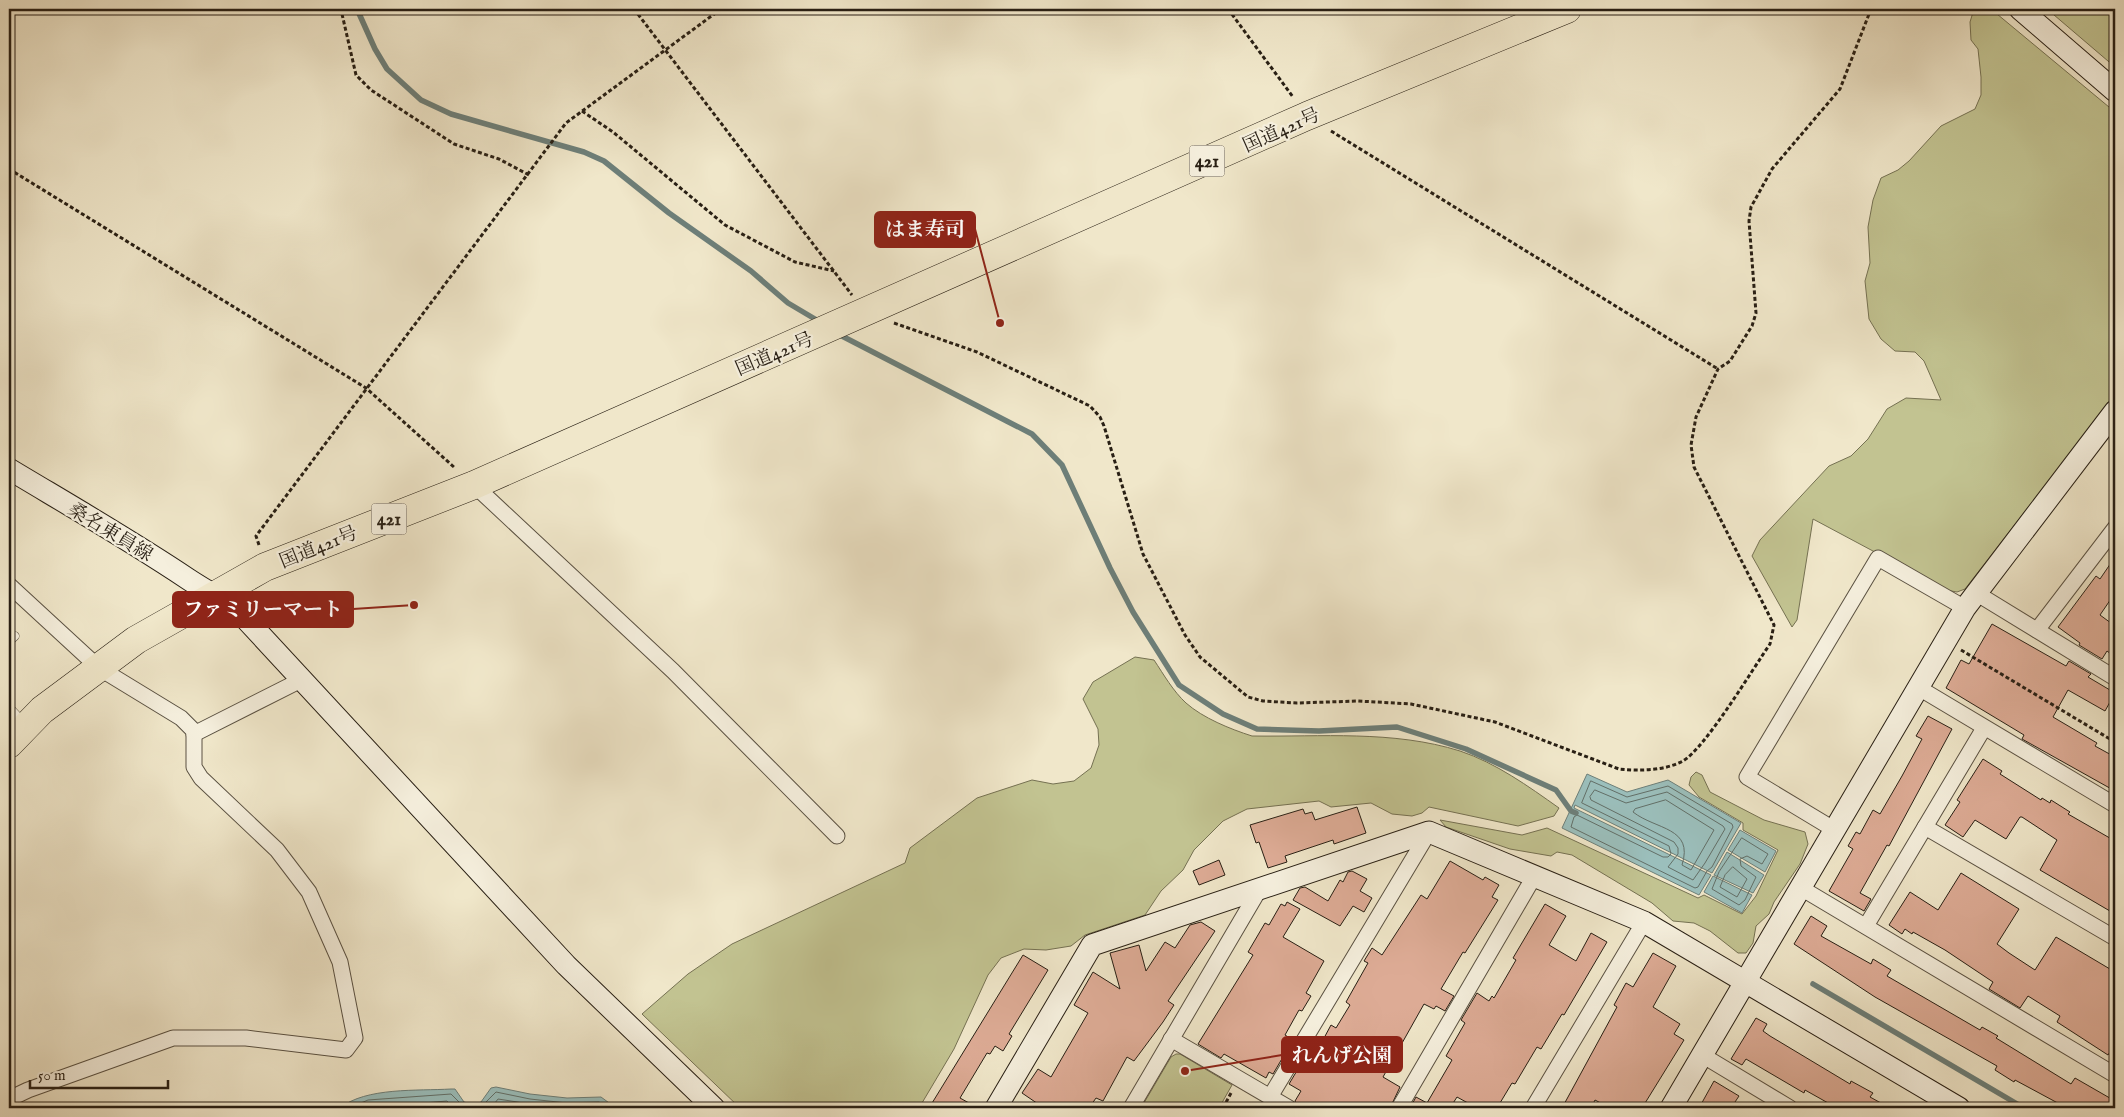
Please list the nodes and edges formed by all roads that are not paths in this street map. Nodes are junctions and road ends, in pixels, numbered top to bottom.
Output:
1 (1567, 9) edge
2 (2020, 9) edge
3 (2115, 91) edge
4 (2115, 411) edge
5 (9, 469) edge
6 (474, 485) junction
7 (2115, 528) edge
8 (9, 585) edge
9 (212, 596) junction
10 (1970, 601) junction
11 (2036, 630) junction
12 (99, 668) junction
13 (2115, 678) edge
14 (302, 680) junction
15 (1919, 688) junction
16 (15, 726) edge
17 (1984, 728) junction
18 (194, 734) junction
19 (2115, 805) edge
20 (1925, 827) junction
21 (1835, 830) junction
22 (1429, 832) junction
23 (837, 836) dead end
24 (1535, 875) junction
25 (1801, 888) junction
26 (1259, 890) junction
27 (1644, 922) junction
28 (1866, 926) junction
29 (2115, 938) edge
30 (1746, 983) junction
31 (1171, 1039) junction
32 (1702, 1055) junction
33 (2115, 1074) edge
34 (1270, 1097) junction
35 (9, 1099) edge
36 (1769, 1103) edge
37 (714, 1108) edge
38 (996, 1108) edge
39 (1131, 1108) edge
40 (1289, 1108) edge
41 (1399, 1108) edge
42 (1533, 1108) edge
43 (1670, 1108) edge
44 (1790, 1108) edge
45 (1959, 1108) edge

1 - 6 highway, 国道421号 / 421
2 - 3 street
4 - 10 street
5 - 9 street, 桑名東員線
6 - 9 highway, 国道421号 / 421
6 - 23 street
7 - 11 street
8 - 12 street
9 - 12 highway, 国道421号 / 421
9 - 14 street, 桑名東員線
10 - 11 street
10 - 15 street
10 - 21 street
11 - 13 street
12 - 16 highway, 国道421号 / 421
12 - 18 street
14 - 18 street
14 - 37 street, 桑名東員線
15 - 17 street
15 - 21 street
17 - 19 street
17 - 20 street
18 - 35 street
20 - 28 street
20 - 29 street
21 - 25 street
22 - 24 street
22 - 26 street
22 - 34 street
24 - 27 street
24 - 41 street
25 - 28 street
25 - 30 street
26 - 31 street
26 - 38 street
27 - 30 street
27 - 42 street
28 - 33 street
30 - 32 street
30 - 45 street
31 - 34 street
31 - 39 street
32 - 36 street
32 - 43 street
34 - 40 street
36 - 44 street

